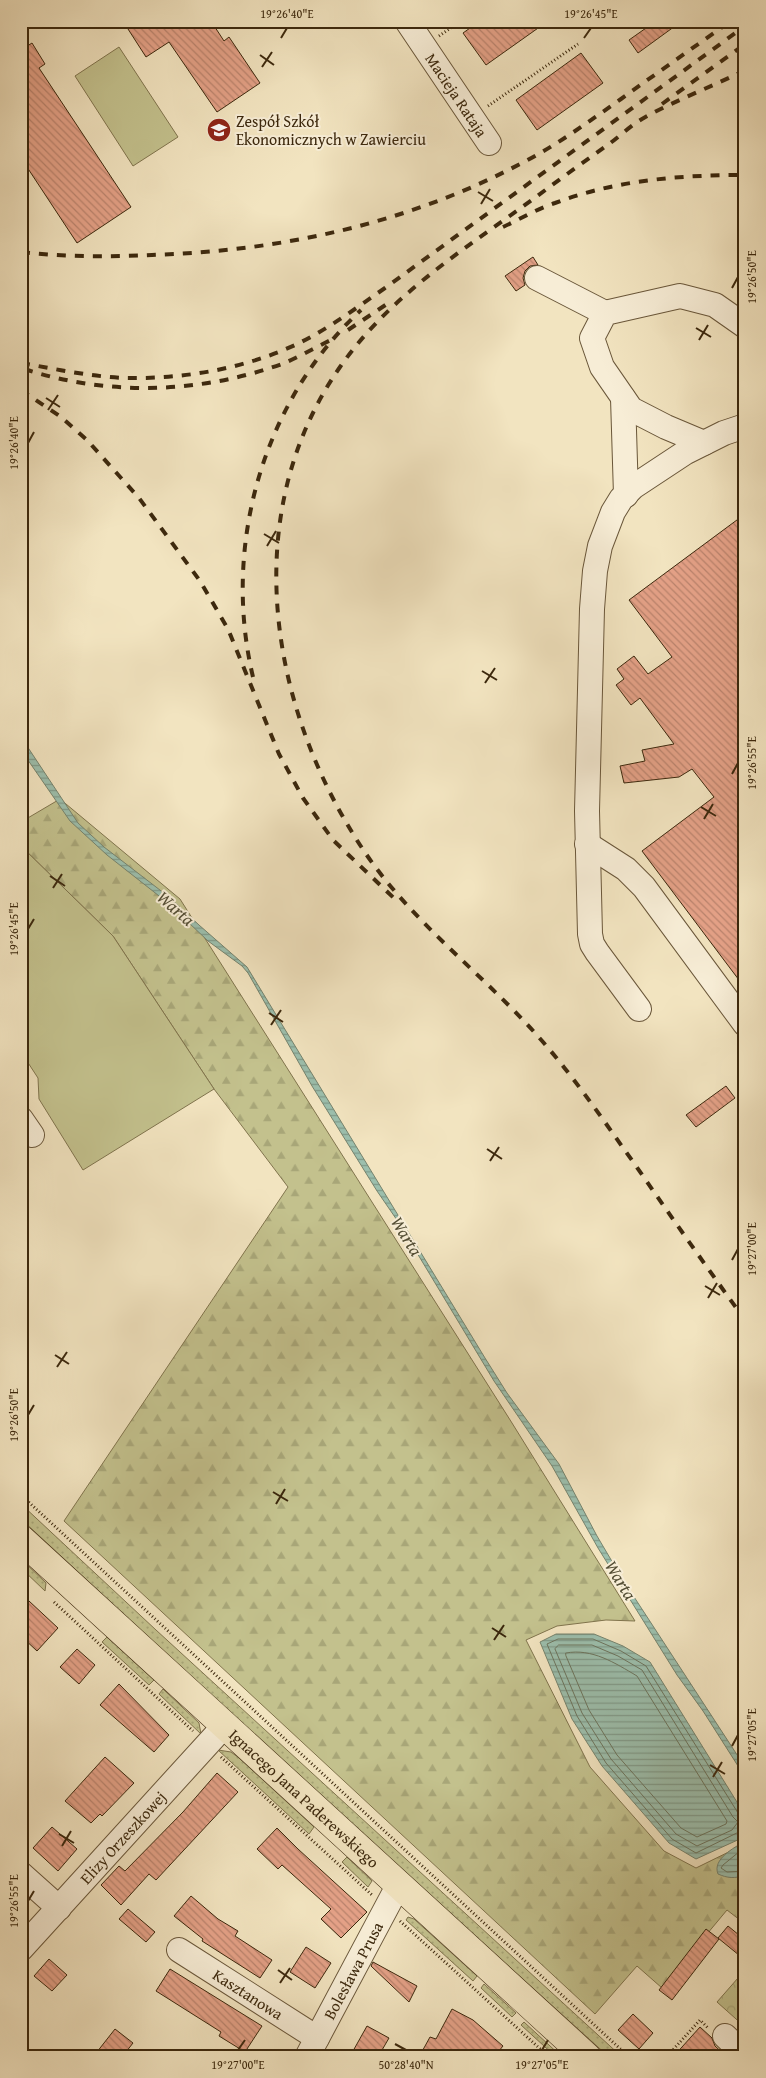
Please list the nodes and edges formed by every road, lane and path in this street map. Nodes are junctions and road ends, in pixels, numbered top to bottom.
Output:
1 (407, 21) edge
2 (461, 21) edge
3 (436, 38) dead end
4 (578, 44) dead end
5 (484, 108) dead end
6 (489, 143) dead end
7 (536, 278) dead end
8 (605, 313) junction
9 (745, 326) edge
10 (623, 398) junction
11 (745, 426) edge
12 (704, 443) junction
13 (626, 495) junction
14 (587, 844) junction
15 (639, 1009) dead end
16 (745, 1024) edge
17 (21, 1495) edge
18 (21, 1539) edge
19 (50, 1599) dead end
20 (224, 1725) junction
21 (197, 1734) dead end
22 (218, 1754) dead end
23 (21, 1874) edge
24 (399, 1884) junction
25 (58, 1908) junction
26 (386, 1908) junction
27 (21, 1949) edge
28 (179, 1950) dead end
29 (725, 2036) dead end
30 (312, 2048) edge
31 (671, 2052) dead end
32 (745, 2055) edge
33 (549, 2057) edge
34 (587, 2057) edge
35 (629, 2057) edge
36 (676, 2057) edge

1 - 6 street, Macieja Rataja
2 - 3 path
4 - 5 path
7 - 8 street
8 - 9 street
8 - 10 street
10 - 12 street
10 - 13 street
11 - 12 street
12 - 13 street
13 - 14 street
14 - 15 street
14 - 16 street
17 - 35 path
18 - 20 main road, Ignacego Jana Paderewskiego
19 - 21 path
20 - 24 main road, Ignacego Jana Paderewskiego
20 - 25 street, Elizy Orzeszkowej
22 - 26 path
23 - 25 street
24 - 26 street, Bolesława Prusa
24 - 34 main road, Ignacego Jana Paderewskiego
25 - 27 street, Elizy Orzeszkowej
26 - 30 street, Bolesława Prusa
26 - 33 path
28 - 30 street, Kasztanowa
29 - 32 street
31 - 36 path

